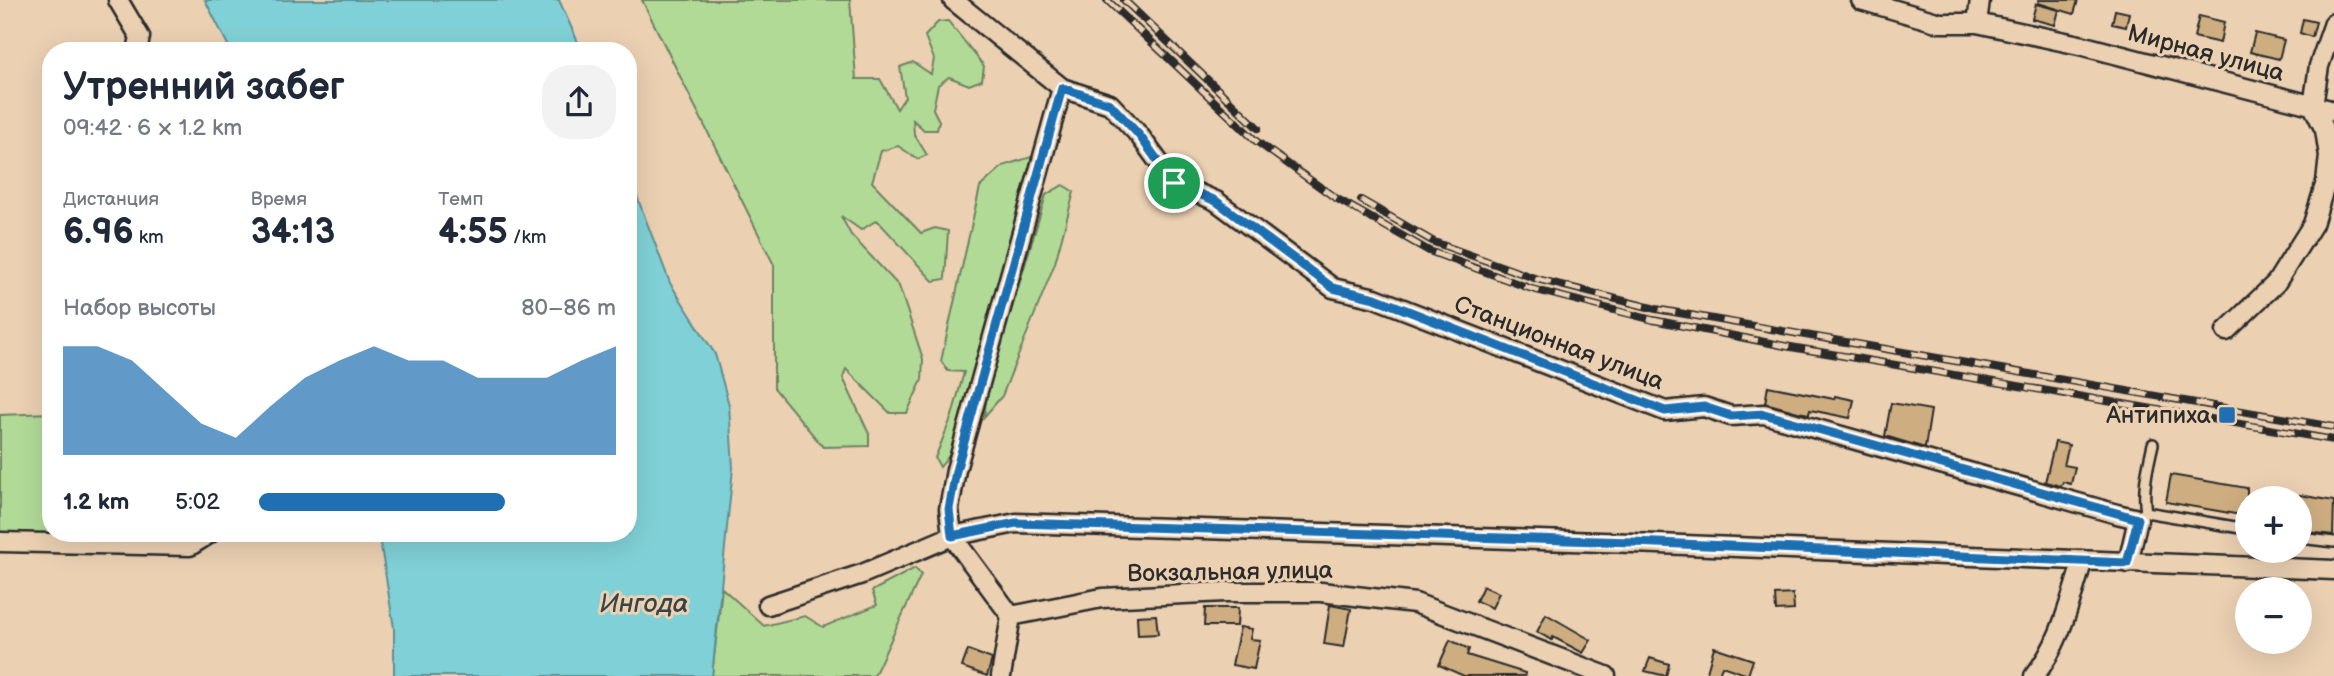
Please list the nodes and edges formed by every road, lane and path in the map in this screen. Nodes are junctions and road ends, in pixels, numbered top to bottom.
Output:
1 (118, 0) edge
2 (953, 0) edge
3 (1861, 0) edge
4 (1980, 0) edge
5 (1978, 23) junction
6 (2334, 23) edge
7 (139, 42) edge
8 (1062, 88) junction
9 (2313, 106) junction
10 (2334, 111) edge
11 (2226, 331) dead end
12 (2153, 444) dead end
13 (2142, 515) junction
14 (2235, 527) edge
15 (952, 536) junction
16 (2312, 539) edge
17 (0, 542) edge
18 (196, 542) edge
19 (2334, 542) edge
20 (2083, 560) junction
21 (2127, 563) junction
22 (2334, 570) edge
23 (768, 605) dead end
24 (1011, 616) junction
25 (1001, 676) edge
26 (1606, 676) edge
27 (2034, 676) edge

1 - 7 street
2 - 8 street
3 - 5 street, Мирная улица
4 - 5 street
5 - 9 street, Мирная улица
6 - 9 street
8 - 13 street, Станционная улица
8 - 15 street
9 - 10 street, Мирная улица
9 - 11 street
12 - 13 lane
13 - 14 lane
13 - 21 street
15 - 20 street
15 - 23 street
15 - 24 street
16 - 19 lane
17 - 18 street
20 - 21 street
20 - 27 street
21 - 22 street
24 - 25 street
24 - 26 street, Вокзальная улица

